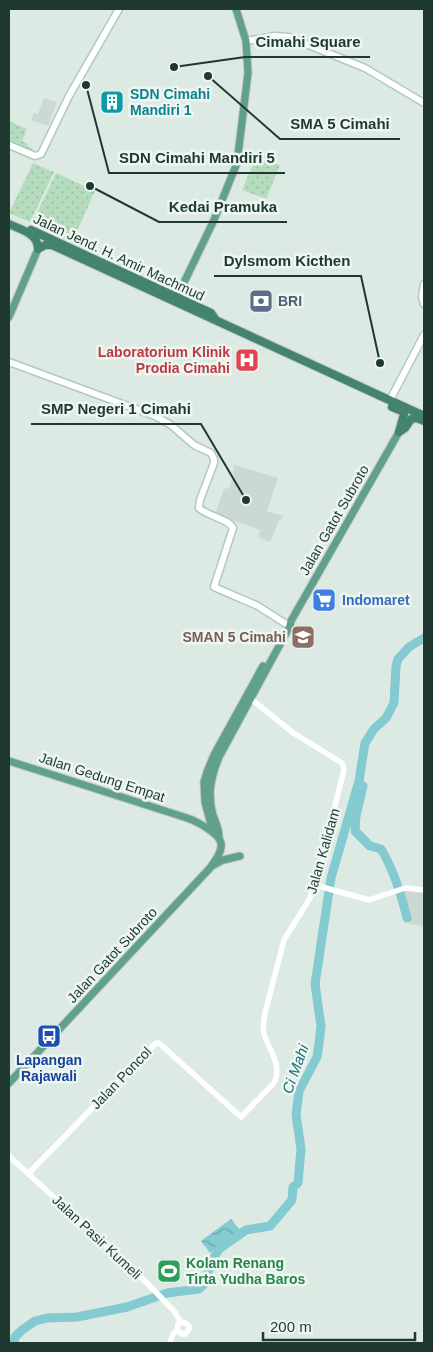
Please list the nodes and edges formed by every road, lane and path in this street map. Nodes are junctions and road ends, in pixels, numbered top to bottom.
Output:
1 (118, 9) edge
2 (236, 9) edge
3 (246, 41) junction
4 (424, 103) edge
5 (9, 145) edge
6 (9, 219) edge
7 (9, 224) edge
8 (38, 249) junction
9 (424, 284) edge
10 (177, 297) junction
11 (424, 304) edge
12 (9, 317) edge
13 (216, 320) junction
14 (424, 336) edge
15 (9, 362) edge
16 (368, 391) junction
17 (390, 400) junction
18 (424, 416) edge
19 (424, 421) edge
20 (399, 432) junction
21 (289, 622) junction
22 (250, 694) junction
23 (9, 761) edge
24 (209, 808) junction
25 (187, 818) junction
26 (216, 835) junction
27 (240, 856) dead end
28 (210, 868) junction
29 (315, 885) junction
30 (424, 890) edge
31 (9, 1083) edge
32 (241, 1117) joint
33 (9, 1156) edge
34 (28, 1174) junction
35 (181, 1323) junction
36 (178, 1330) junction
37 (170, 1343) edge

1 - 5 main road
2 - 3 main road
3 - 4 main road
3 - 10 main road
6 - 10 highway, Jalan Jend. H. Amir Machmud
7 - 8 highway, Jalan Jend. H. Amir Machmud
8 - 12 main road
8 - 13 highway, Jalan Jend. H. Amir Machmud
9 - 11 main road
10 - 13 highway, Jalan Jend. H. Amir Machmud
13 - 16 highway, Jalan Jend. H. Amir Machmud
14 - 17 main road
15 - 21 main road
16 - 17 highway, Jalan Jend. H. Amir Machmud
16 - 20 highway, Jalan Jend. H. Amir Machmud
17 - 18 highway, Jalan Jend. H. Amir Machmud
19 - 20 highway
20 - 21 main road, Jalan Gatot Subroto
21 - 22 main road, Jalan Gatot Subroto
22 - 24 main road, Jalan Gatot Subroto
22 - 29 street, Jalan Kalidam
23 - 25 main road, Jalan Gedung Empat
24 - 25 main road
24 - 26 main road, Jalan Gatot Subroto
25 - 26 main road, Jalan Gedung Empat
26 - 28 main road, Jalan Gatot Subroto
27 - 28 main road
28 - 31 main road, Jalan Gatot Subroto
29 - 30 street
29 - 32 street, Jalan Kalidam
32 - 34 street, Jalan Poncol
33 - 34 street, Jalan Pasir Kumeli
34 - 35 street, Jalan Pasir Kumeli
35 - 36 street
35 - 36 street
36 - 37 street

